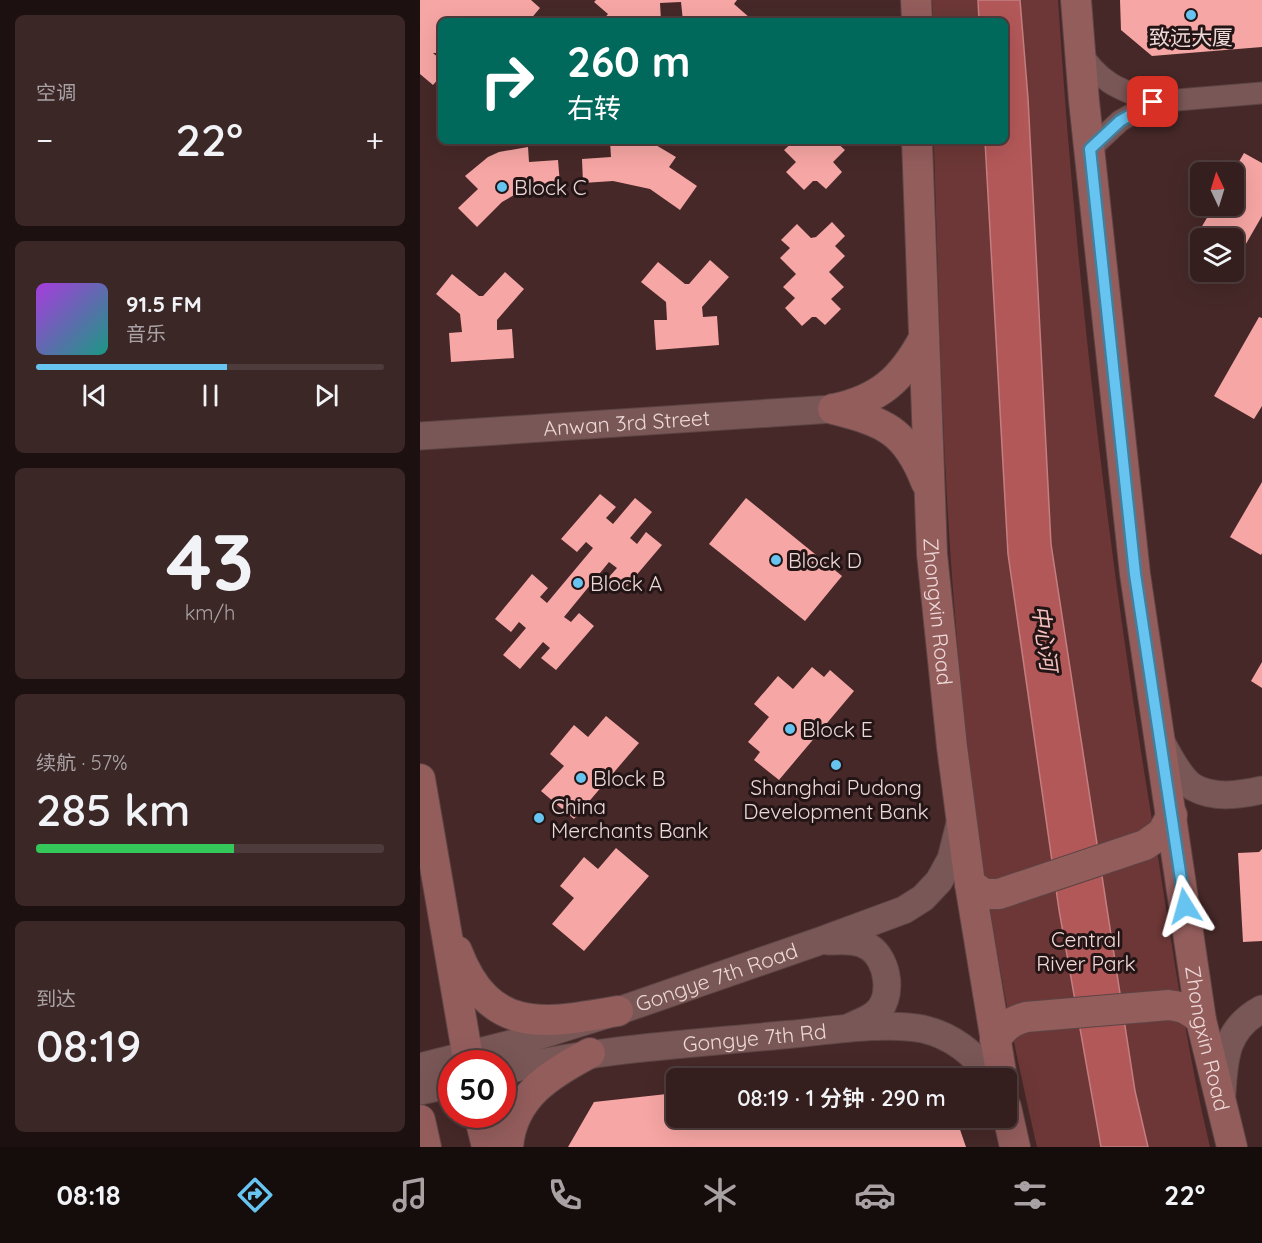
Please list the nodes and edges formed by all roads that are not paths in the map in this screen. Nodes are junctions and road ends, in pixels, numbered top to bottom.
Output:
1 (916, 0) edge
2 (1076, 0) edge
3 (916, 18) edge
4 (1080, 51) junction
5 (1262, 93) edge
6 (1153, 102) junction
7 (917, 144) edge
8 (1090, 149) junction
9 (924, 338) junction
10 (833, 409) junction
11 (420, 436) edge
12 (930, 492) junction
13 (1161, 742) junction
14 (420, 779) edge
15 (1262, 790) edge
16 (1172, 815) junction
17 (962, 819) junction
18 (970, 884) junction
19 (441, 909) junction
20 (820, 941) junction
21 (1262, 1009) edge
22 (618, 1011) junction
23 (1201, 1020) junction
24 (846, 1029) junction
25 (995, 1040) junction
26 (466, 1050) edge
27 (494, 1050) edge
28 (590, 1053) junction
29 (438, 1064) edge
30 (420, 1067) edge
31 (516, 1068) edge
32 (984, 1068) edge
33 (1000, 1068) edge
34 (438, 1086) edge
35 (420, 1091) edge
36 (1221, 1101) junction
37 (420, 1119) edge
38 (482, 1128) edge
39 (426, 1147) edge
40 (487, 1147) edge
41 (508, 1147) edge
42 (1232, 1147) edge

1 - 3 main road
2 - 4 main road, Zhongxin Road
4 - 6 street
4 - 8 main road, Zhongxin Road
5 - 6 street
6 - 8 street
7 - 9 main road, Zhongxin Road
8 - 13 main road, Zhongxin Road
9 - 10 main road
9 - 12 main road, Zhongxin Road
10 - 11 street, Anwan 3rd Street
10 - 12 main road
12 - 17 main road, Zhongxin Road
13 - 15 street
13 - 16 main road, Zhongxin Road
14 - 19 main road
16 - 18 main road
16 - 23 main road, Zhongxin Road
17 - 18 main road, Zhongxin Road
17 - 20 street, Gongye 7th Road
18 - 25 main road, Zhongxin Road
19 - 22 main road
19 - 26 main road
20 - 22 street, Gongye 7th Road
20 - 24 street
21 - 36 street
22 - 27 street, Gongye 7th Road
23 - 25 main road
23 - 36 main road, Zhongxin Road
24 - 28 street, Gongye 7th Rd
24 - 32 street, Gongye 7th Rd
25 - 33 main road, Zhongxin Road
28 - 31 street, Gongye 7th Rd
28 - 41 main road
29 - 30 street, Gongye 7th Road
34 - 35 street
36 - 42 main road, Zhongxin Road
37 - 39 main road
38 - 40 main road

